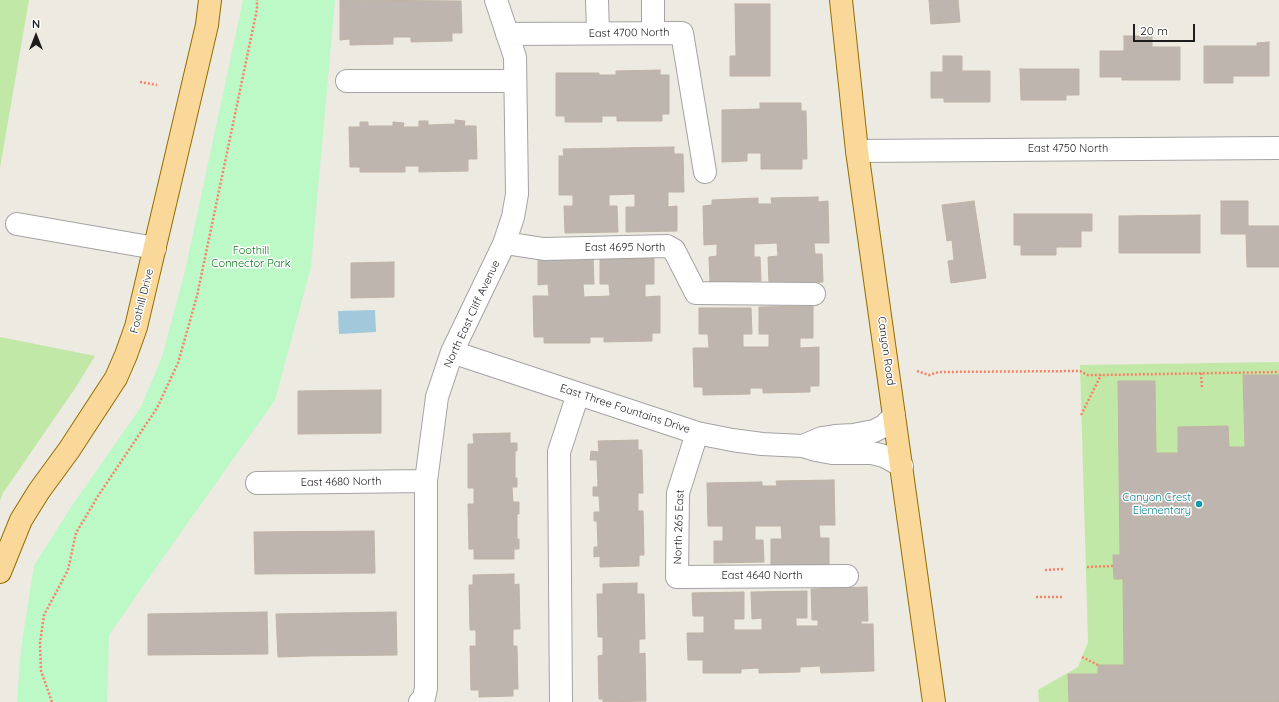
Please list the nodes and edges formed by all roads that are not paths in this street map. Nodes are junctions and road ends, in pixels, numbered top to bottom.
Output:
1 (210, 0) edge
2 (496, 0) edge
3 (597, 0) edge
4 (653, 0) edge
5 (841, 0) edge
6 (598, 33) junction
7 (653, 33) junction
8 (507, 34) junction
9 (347, 81) dead end
10 (515, 81) junction
11 (1279, 148) edge
12 (857, 151) junction
13 (705, 172) dead end
14 (17, 224) dead end
15 (505, 243) junction
16 (154, 248) junction
17 (814, 294) dead end
18 (452, 352) junction
19 (578, 394) junction
20 (894, 416) junction
21 (697, 433) junction
22 (803, 446) junction
23 (902, 466) junction
24 (426, 481) junction
25 (257, 483) dead end
26 (0, 572) edge
27 (846, 576) dead end
28 (677, 577) joint
29 (420, 702) edge
30 (561, 702) edge
31 (934, 702) edge

1 - 16 main road, Foothill Drive
2 - 8 street, North East Cliff Avenue
3 - 6 street
4 - 7 street
5 - 12 main road, Canyon Road
6 - 7 street, East 4700 North
6 - 8 street, East 4700 North
7 - 13 street, East 4700 North
8 - 10 street, North East Cliff Avenue
9 - 10 street
10 - 15 street, North East Cliff Avenue
11 - 12 street, East 4750 North
12 - 20 main road, Canyon Road
14 - 16 street
15 - 17 street, East 4695 North
15 - 18 street, North East Cliff Avenue
16 - 26 main road, Foothill Drive
18 - 19 street, East Three Fountains Drive
18 - 24 street, North East Cliff Avenue
19 - 21 street, East Three Fountains Drive
19 - 30 street
20 - 22 street, East Three Fountains Drive
20 - 23 main road, Canyon Road
21 - 22 street, East Three Fountains Drive
21 - 28 street, North 265 East
22 - 23 street, East Three Fountains Drive
23 - 31 main road, Canyon Road
24 - 25 street, East 4680 North
24 - 29 street, North East Cliff Avenue
27 - 28 street, East 4640 North

